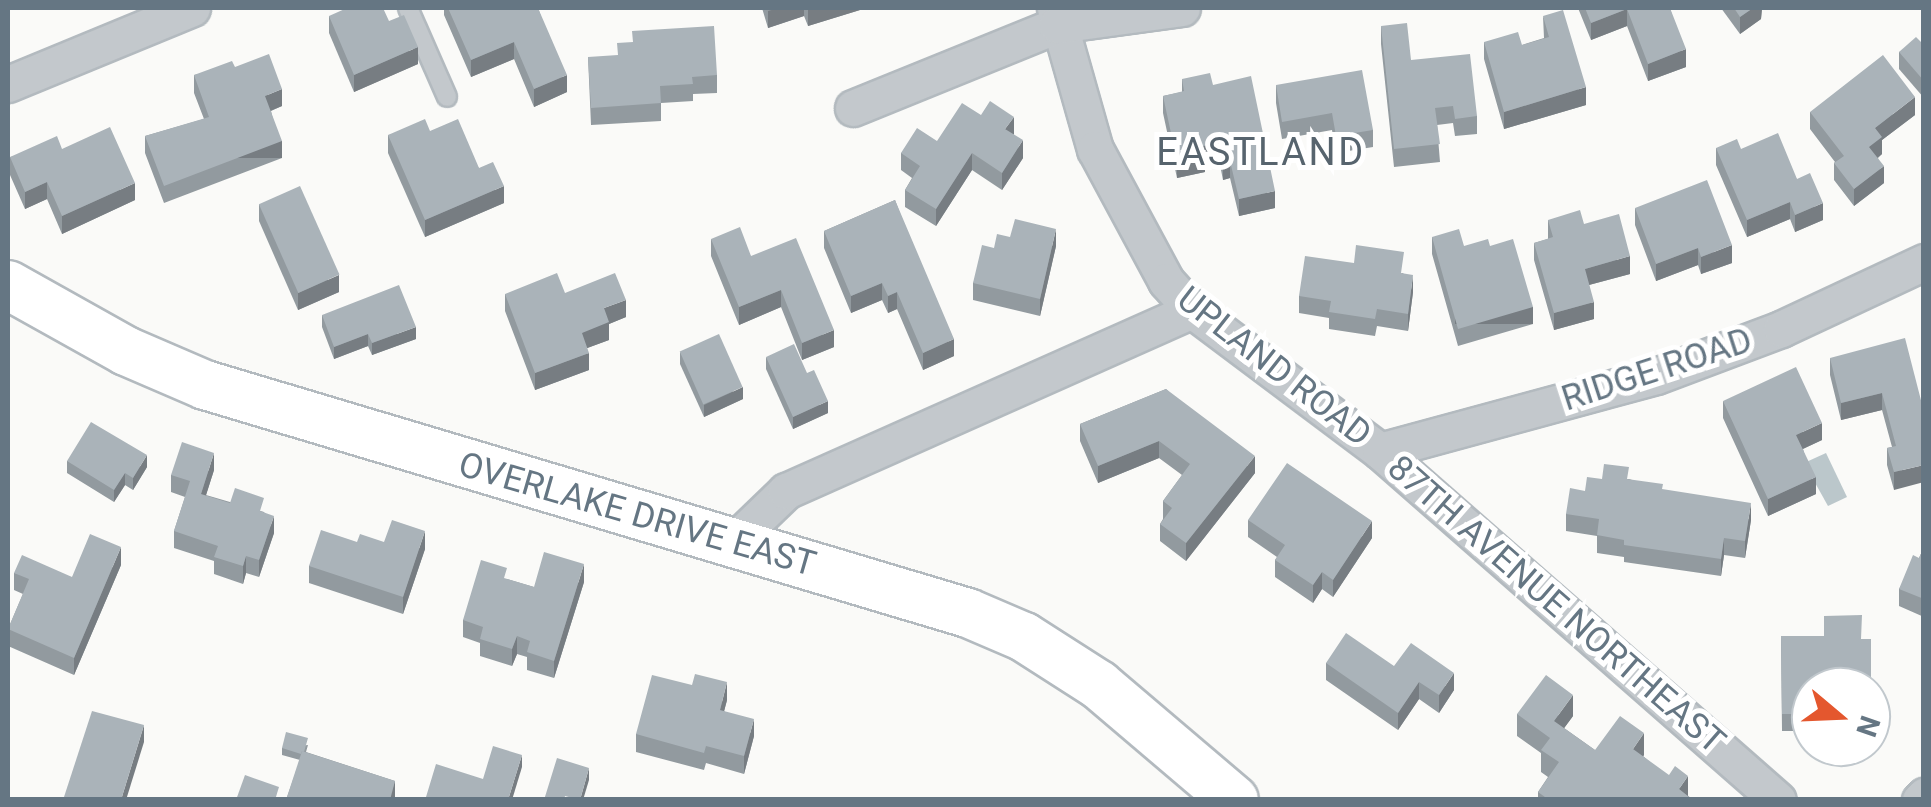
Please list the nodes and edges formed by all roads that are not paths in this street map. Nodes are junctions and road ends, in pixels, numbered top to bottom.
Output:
1 (192, 8) edge
2 (408, 8) edge
3 (1182, 8) edge
4 (1056, 16) edge
5 (8, 84) edge
6 (447, 97) dead end
7 (853, 108) dead end
8 (1924, 262) edge
9 (8, 285) edge
10 (1192, 310) junction
11 (1380, 451) junction
12 (732, 544) junction
13 (1234, 800) edge
14 (1778, 800) edge

1 - 5 street
2 - 6 lane
3 - 4 street
4 - 7 street
4 - 10 street, UPLAND ROAD
8 - 11 street, RIDGE ROAD
9 - 12 street, OVERLAKE DRIVE EAST
10 - 11 street, UPLAND ROAD
10 - 12 street
11 - 14 street, 87TH AVENUE NORTHEAST
12 - 13 street, OVERLAKE DRIVE EAST

